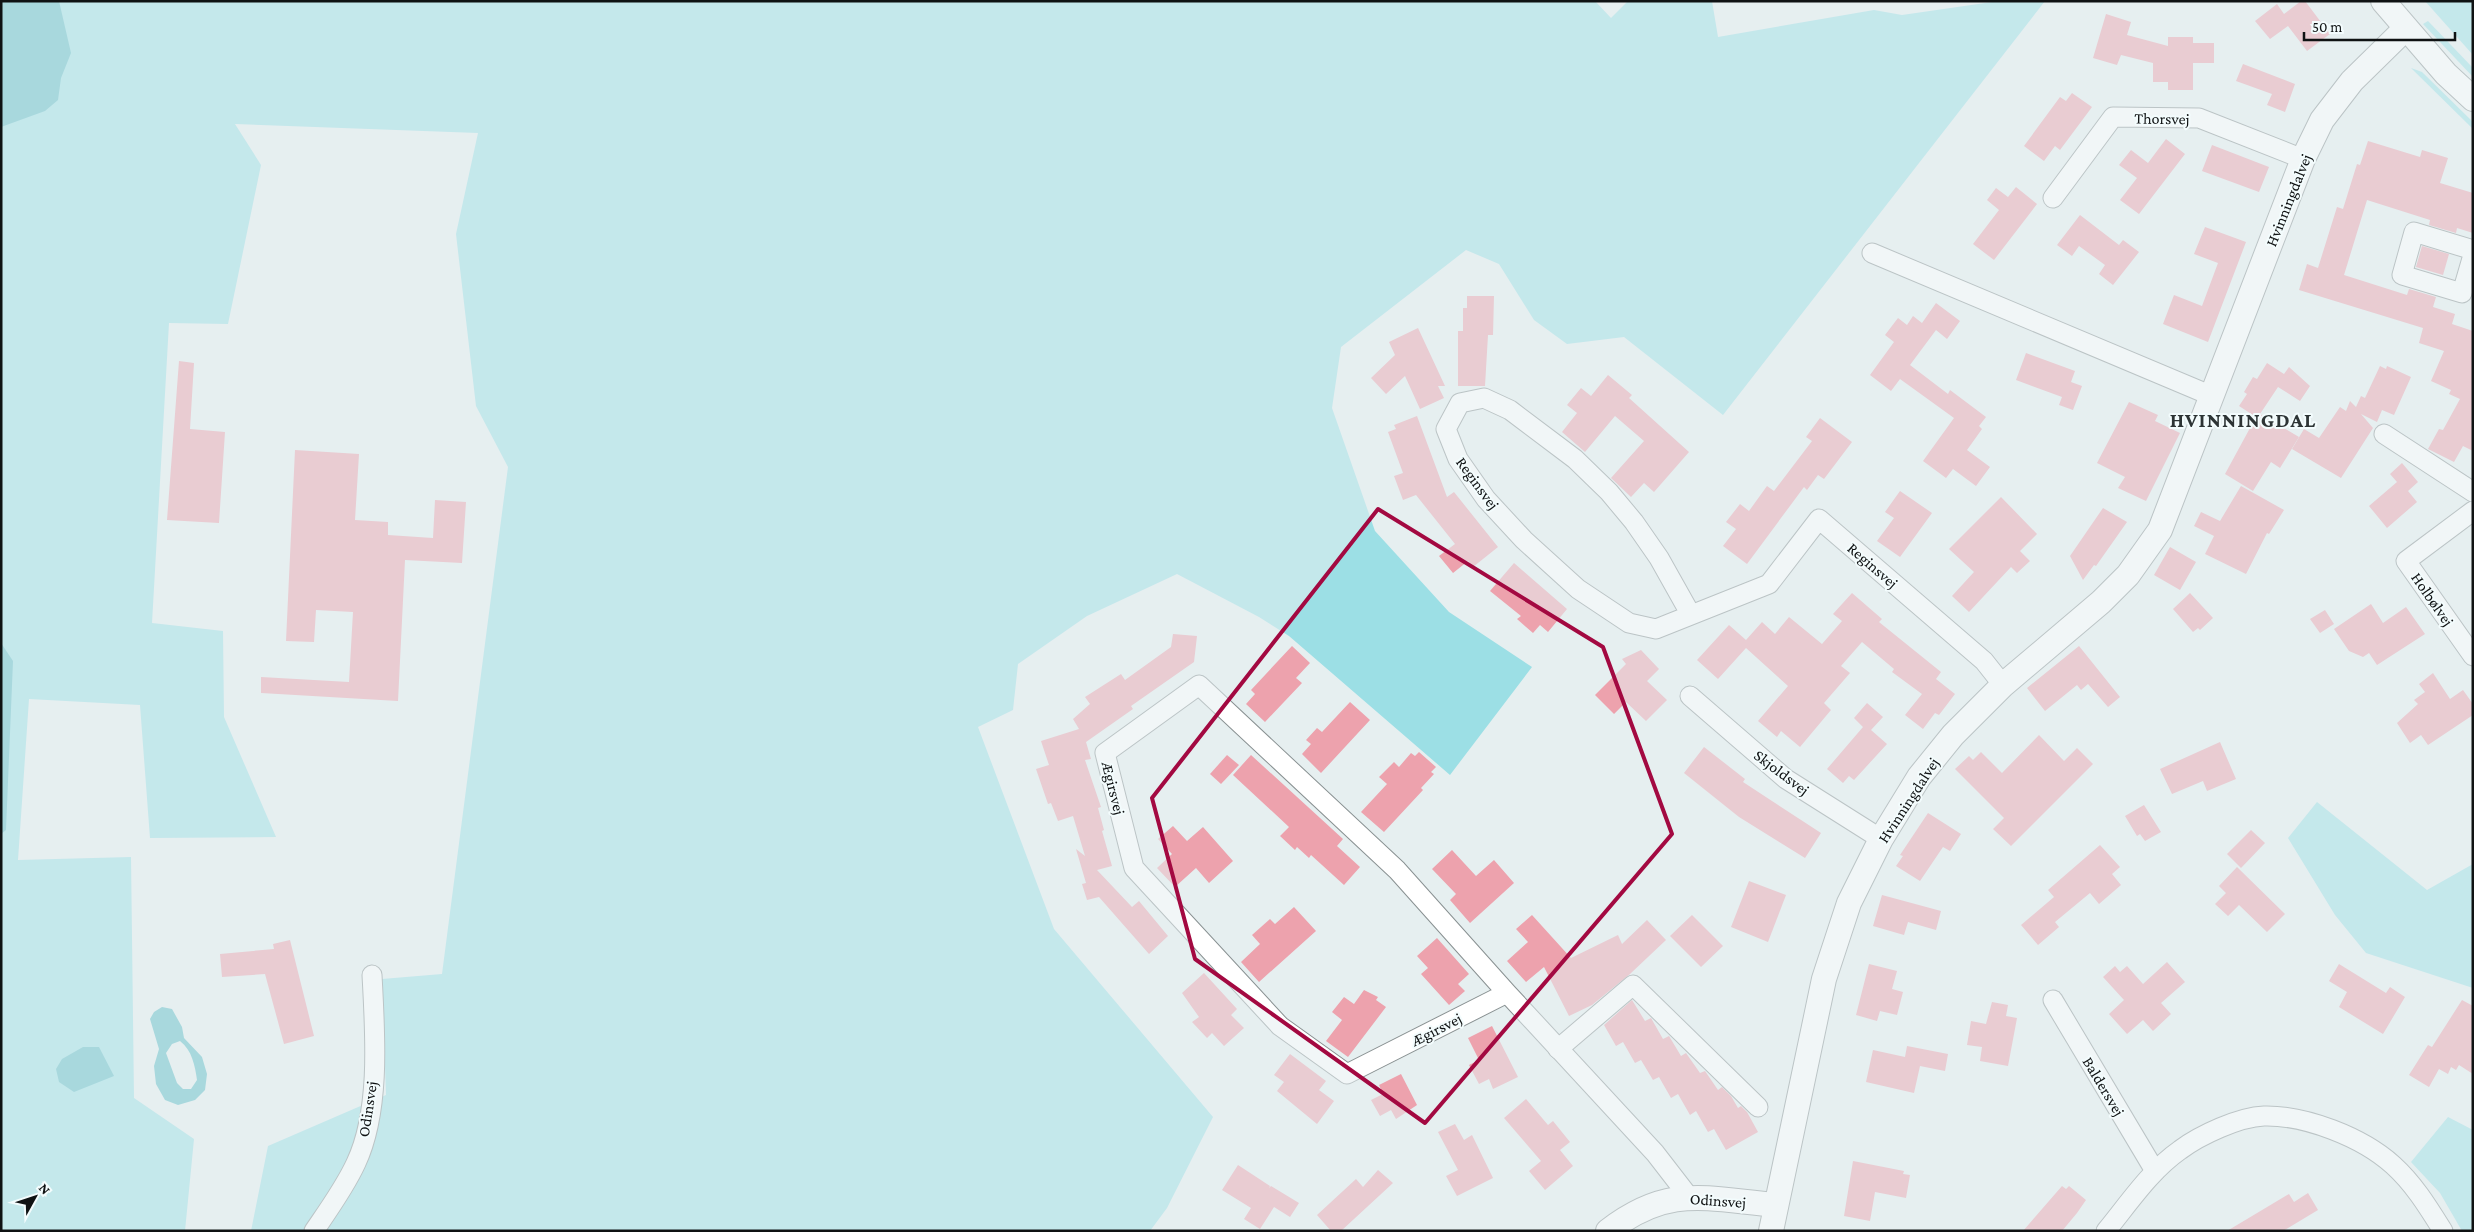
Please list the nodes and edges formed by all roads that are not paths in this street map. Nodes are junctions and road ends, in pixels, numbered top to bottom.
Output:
1 (2383, 1) edge
2 (2405, 29) junction
3 (2473, 99) edge
4 (2303, 159) junction
5 (2053, 198) dead end
6 (2473, 250) edge
7 (1872, 253) dead end
8 (2473, 255) edge
9 (2469, 278) edge
10 (2212, 396) junction
11 (2384, 434) dead end
12 (2473, 492) edge
13 (2473, 511) edge
14 (1691, 615) junction
15 (2473, 656) edge
16 (2003, 685) junction
17 (1690, 696) dead end
18 (1881, 839) junction
19 (372, 974) dead end
20 (1507, 993) junction
21 (2053, 1000) dead end
22 (1558, 1049) junction
23 (1758, 1107) dead end
24 (2154, 1172) junction
25 (1689, 1196) junction
26 (1776, 1205) junction
27 (314, 1231) edge
28 (1608, 1231) edge
29 (1771, 1231) edge
30 (2106, 1231) edge
31 (2443, 1231) edge

1 - 2 street
2 - 3 street
2 - 4 street, Hvinningdalvej
4 - 5 street, Thorsvej
4 - 10 street, Hvinningdalvej
6 - 9 street
7 - 10 street
8 - 9 street
10 - 16 street, Hvinningdalvej
11 - 12 street
13 - 15 street, Holbølvej
14 - 14 street, Reginsvej
14 - 16 street, Reginsvej
16 - 18 street, Hvinningdalvej
17 - 18 street, Skjoldsvej
18 - 26 street, Hvinningdalvej
19 - 27 street, Odinsvej
20 - 20 street, Ægirsvej
20 - 22 street, Ægirsvej
21 - 24 street, Baldersvej
22 - 23 street
22 - 25 street, Ægirsvej
24 - 30 street
24 - 31 street
25 - 26 street, Odinsvej
25 - 28 street, Odinsvej
26 - 29 street, Hvinningdalvej

